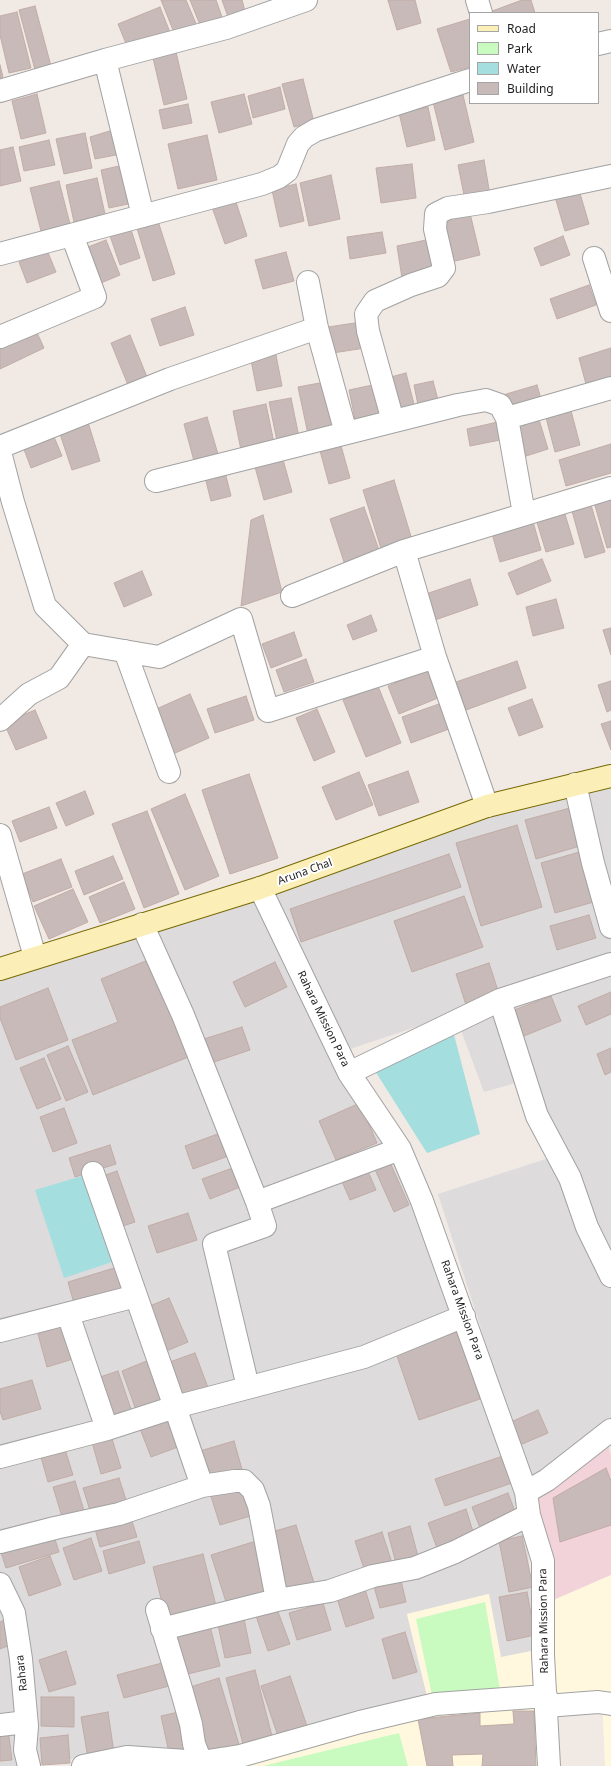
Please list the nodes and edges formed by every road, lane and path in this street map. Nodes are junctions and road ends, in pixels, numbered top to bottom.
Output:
1 (306, 0) edge
2 (477, 0) edge
3 (481, 12) edge
4 (611, 40) edge
5 (599, 44) edge
6 (104, 60) junction
7 (469, 80) edge
8 (0, 91) edge
9 (611, 176) edge
10 (143, 216) junction
11 (72, 235) junction
12 (0, 254) edge
13 (594, 258) dead end
14 (308, 282) dead end
15 (611, 311) edge
16 (317, 328) junction
17 (0, 338) edge
18 (611, 388) edge
19 (507, 418) junction
20 (393, 421) junction
21 (346, 433) junction
22 (0, 447) edge
23 (0, 452) edge
24 (156, 481) dead end
25 (611, 488) edge
26 (6, 503) edge
27 (524, 514) junction
28 (404, 551) junction
29 (292, 596) dead end
30 (83, 644) junction
31 (125, 651) junction
32 (435, 657) junction
33 (0, 720) edge
34 (169, 772) dead end
35 (611, 776) edge
36 (575, 784) junction
37 (487, 806) junction
38 (0, 835) edge
39 (260, 888) junction
40 (142, 924) junction
41 (611, 927) edge
42 (35, 957) junction
43 (611, 964) edge
44 (0, 969) edge
45 (500, 1000) junction
46 (349, 1073) junction
47 (400, 1149) junction
48 (93, 1173) dead end
49 (258, 1202) junction
50 (611, 1276) edge
51 (136, 1296) junction
52 (68, 1314) junction
53 (464, 1316) junction
54 (0, 1331) edge
55 (248, 1387) junction
56 (175, 1406) junction
57 (107, 1429) junction
58 (611, 1430) edge
59 (0, 1457) edge
60 (202, 1486) junction
61 (526, 1492) junction
62 (529, 1516) junction
63 (0, 1542) edge
64 (0, 1584) edge
65 (277, 1600) junction
66 (7, 1616) edge
67 (546, 1701) junction
68 (611, 1704) edge
69 (26, 1722) junction
70 (0, 1725) edge
71 (201, 1762) junction
72 (29, 1766) edge
73 (83, 1766) edge
74 (549, 1766) edge

1 - 6 street
2 - 3 street
4 - 5 street
6 - 8 street
6 - 10 street
7 - 10 street
9 - 20 street
10 - 11 street
11 - 12 street
11 - 17 street
13 - 15 street
14 - 16 street
16 - 21 street
16 - 22 street
18 - 19 street
19 - 20 street
19 - 27 street
20 - 21 street
21 - 24 street
23 - 26 street
25 - 27 street
26 - 30 street
27 - 28 street
28 - 29 street
28 - 32 street
30 - 31 street
30 - 33 street
31 - 32 street
31 - 34 street
32 - 37 street
35 - 36 street, Aruna Chal
36 - 37 street, Aruna Chal
36 - 41 street
37 - 39 street, Aruna Chal
38 - 42 street
39 - 40 street, Aruna Chal
39 - 46 street, Rahara Mission Para
40 - 42 street, Aruna Chal
40 - 49 street
42 - 44 street, Aruna Chal
43 - 45 street
45 - 46 street
45 - 50 street
46 - 47 street, Rahara Mission Para
47 - 49 street
47 - 53 street, Rahara Mission Para
48 - 51 street
49 - 55 street
51 - 52 street
51 - 56 street
52 - 54 street
52 - 57 street
53 - 55 street
53 - 61 street, Rahara Mission Para
55 - 56 street
56 - 57 street
56 - 60 street
57 - 59 street
58 - 61 street
60 - 63 street
60 - 65 street
61 - 62 street, Rahara Mission Para
62 - 65 street
62 - 67 street, Rahara Mission Para
64 - 66 street, Rahara
65 - 71 street
66 - 69 street, Rahara
67 - 68 street
67 - 71 street
67 - 74 street, Rahara Mission Para
69 - 70 street
69 - 72 street, Rahara
71 - 73 street

